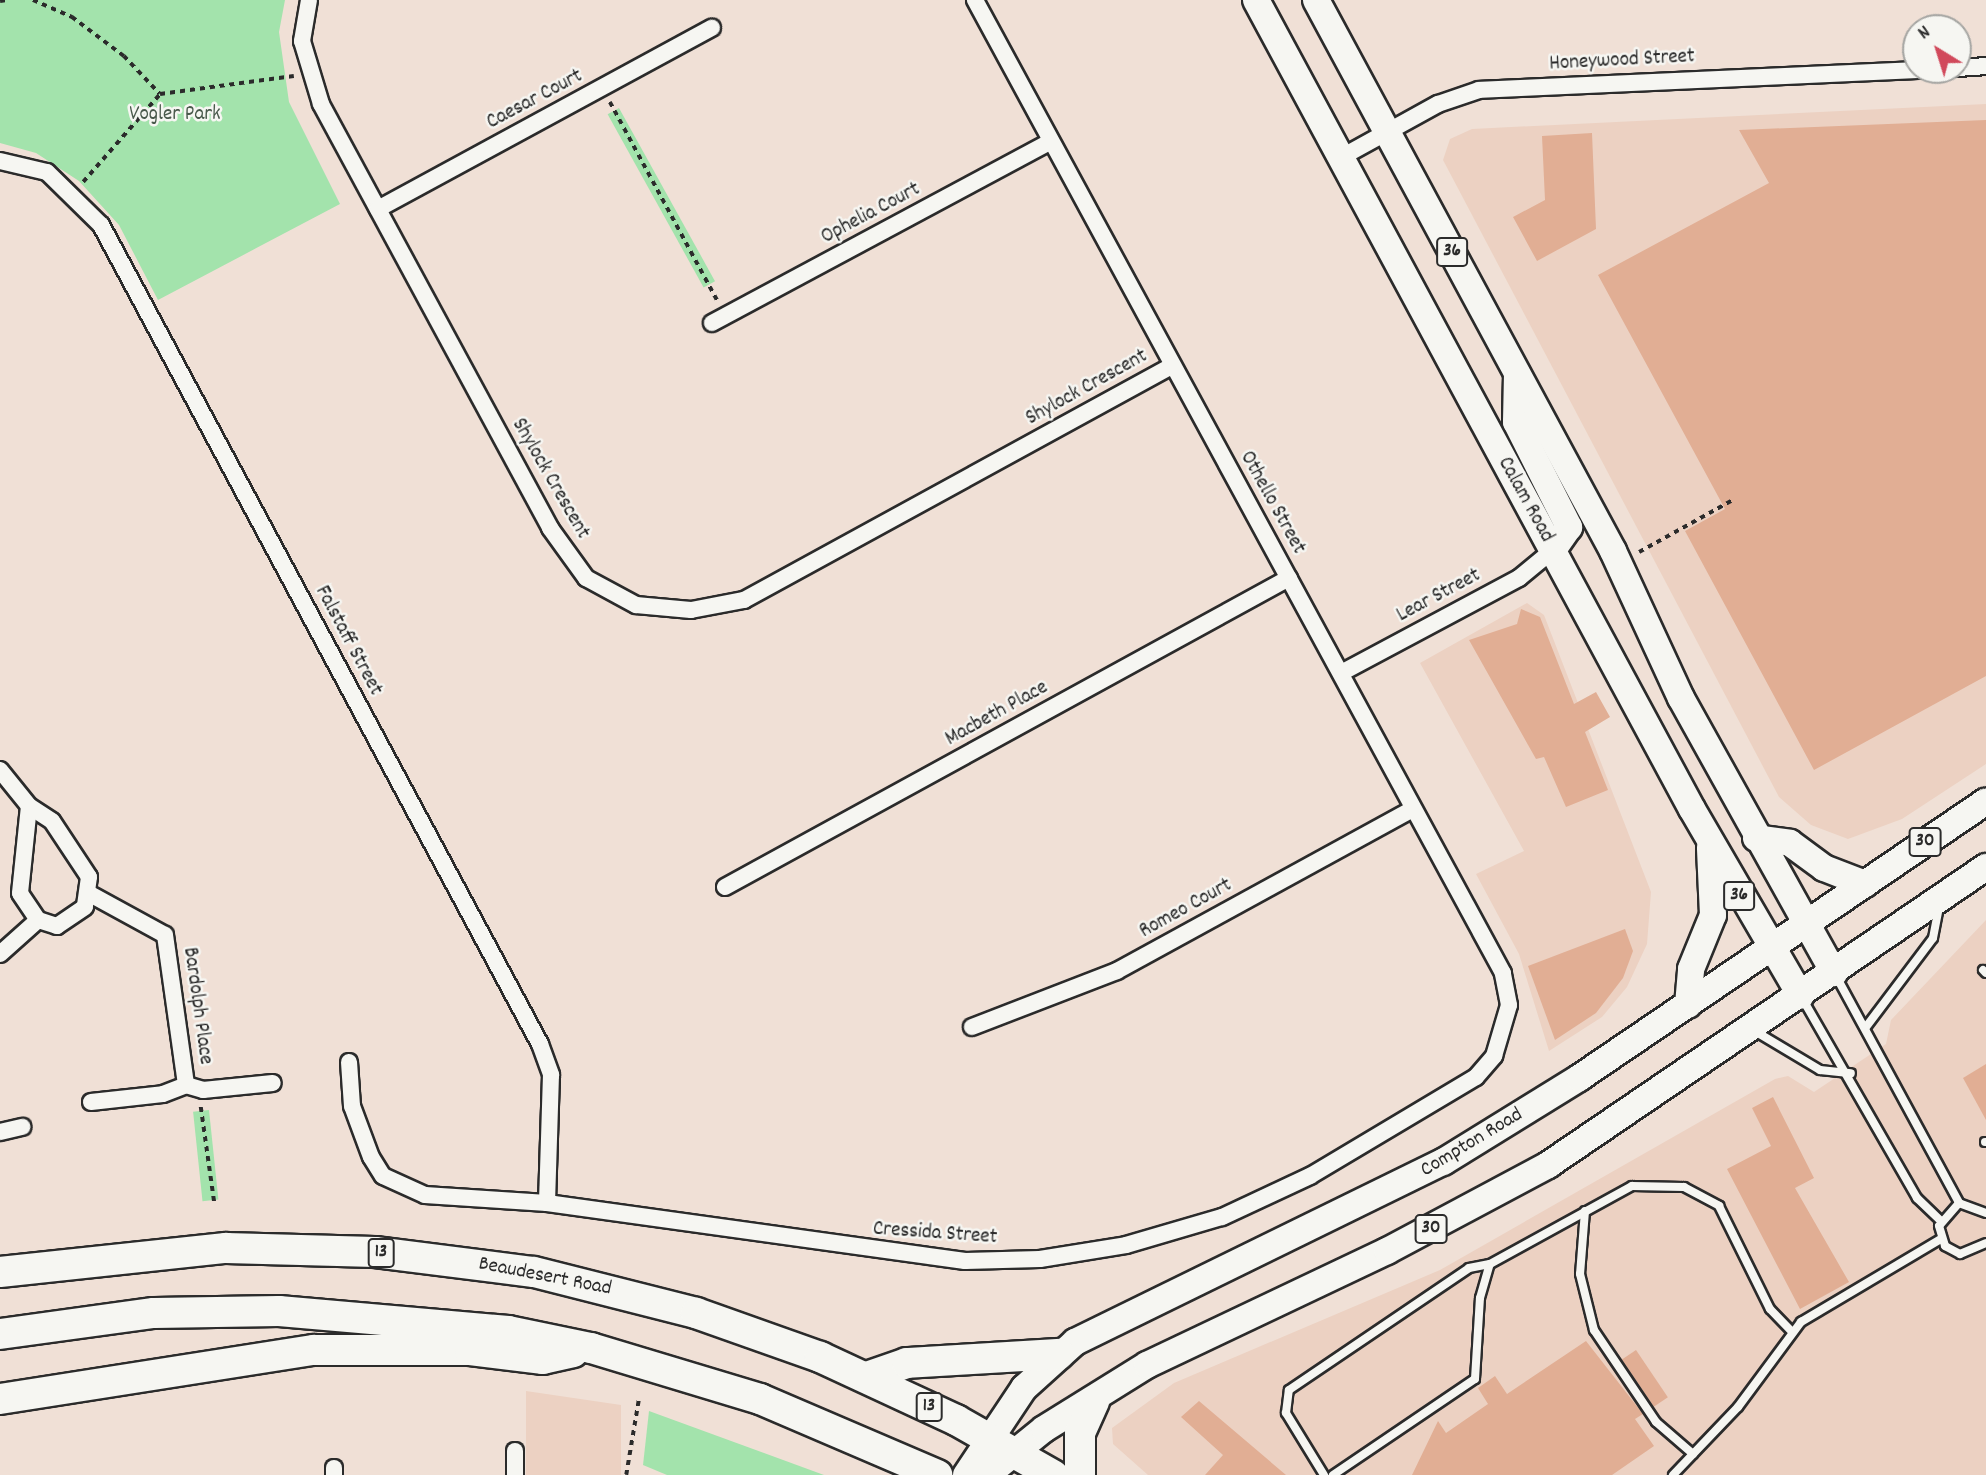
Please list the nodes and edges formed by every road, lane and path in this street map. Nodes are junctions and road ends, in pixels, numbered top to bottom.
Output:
1 (6, 0) edge
2 (33, 0) edge
3 (309, 0) edge
4 (975, 0) edge
5 (1256, 0) edge
6 (1316, 0) edge
7 (0, 1) edge
8 (712, 28) dead end
9 (1902, 71) edge
10 (307, 75) junction
11 (602, 88) junction
12 (160, 94) junction
13 (1387, 131) junction
14 (1050, 142) junction
15 (1340, 158) junction
16 (0, 161) edge
17 (75, 193) junction
18 (378, 209) junction
19 (718, 320) joint
20 (1172, 366) junction
21 (1517, 373) junction
22 (1733, 500) dead end
23 (1553, 550) junction
24 (1639, 552) dead end
25 (1289, 578) junction
26 (1341, 673) junction
27 (0, 770) edge
28 (1986, 801) edge
29 (29, 806) junction
30 (1413, 809) junction
31 (1755, 838) junction
32 (1710, 842) junction
33 (1986, 867) edge
34 (1865, 884) junction
35 (725, 887) dead end
36 (90, 894) junction
37 (1940, 899) junction
38 (38, 920) junction
39 (1805, 925) junction
40 (1770, 949) junction
41 (0, 954) edge
42 (1834, 973) junction
43 (1801, 996) junction
44 (1688, 1005) junction
45 (972, 1027) dead end
46 (1866, 1027) junction
47 (1752, 1029) junction
48 (1505, 1033) joint
49 (349, 1062) dead end
50 (1851, 1073) junction
51 (273, 1083) dead end
52 (186, 1085) junction
53 (203, 1090) junction
54 (91, 1102) dead end
55 (22, 1128) dead end
56 (0, 1132) edge
57 (547, 1203) junction
58 (1959, 1203) junction
59 (215, 1206) dead end
60 (1585, 1211) junction
61 (1986, 1213) edge
62 (1940, 1220) junction
63 (1941, 1238) junction
64 (1985, 1247) edge
65 (1490, 1264) junction
66 (0, 1272) edge
67 (1792, 1332) junction
68 (0, 1334) edge
69 (591, 1348) junction
70 (1059, 1354) junction
71 (867, 1377) junction
72 (639, 1397) dead end
73 (0, 1399) edge
74 (1094, 1401) junction
75 (1001, 1445) junction
76 (514, 1451) dead end
77 (1693, 1454) junction
78 (515, 1475) edge
79 (626, 1475) edge
80 (937, 1475) edge
81 (965, 1475) edge
82 (987, 1475) edge
83 (1054, 1475) edge
84 (1080, 1475) edge
85 (1324, 1475) edge
86 (1333, 1475) edge
87 (1672, 1475) edge

1 - 7 path
2 - 12 path
3 - 10 street, Shylock Crescent
4 - 14 street, Othello Street
5 - 15 main road, Calam Road / 36
6 - 13 main road, 36
8 - 11 street, Caesar Court
9 - 13 street, Honeywood Street
10 - 12 path
10 - 18 street, Shylock Crescent
11 - 18 street, Caesar Court
11 - 19 path
12 - 17 path
13 - 15 street, Honeywood Street
13 - 21 main road, 36
14 - 19 street, Ophelia Court
14 - 20 street, Othello Street
15 - 23 main road, Calam Road / 36
16 - 17 street, Falstaff Street
17 - 57 street, Falstaff Street
18 - 20 street, Shylock Crescent
20 - 25 street, Othello Street
21 - 23 main road
21 - 31 main road, 36
22 - 24 path
23 - 26 street, Lear Street
23 - 32 main road, Calam Road / 36
25 - 26 street, Othello Street
25 - 35 street, Macbeth Place
26 - 30 street, Othello Street
27 - 29 street
28 - 34 main road, Compton Road / 30
29 - 36 street
29 - 38 street
30 - 45 street, Romeo Court
30 - 48 street, Othello Street
31 - 34 main road
31 - 39 main road, 36
32 - 40 main road, Calam Road / 36
32 - 44 main road
33 - 37 main road, Compton Road / 30
34 - 39 main road, Compton Road / 30
36 - 38 street
36 - 52 street, Bardolph Place
37 - 42 main road, Compton Road / 30
37 - 46 lane
38 - 41 street
39 - 40 main road, Compton Road / 30
39 - 42 main road, 36
40 - 43 main road, Calam Road / 36
40 - 44 main road, Compton Road / 30
42 - 43 main road, Compton Road / 30
42 - 46 lane
43 - 47 main road, Compton Road / 30
43 - 50 lane
44 - 70 main road, Compton Road / 30
46 - 58 lane
47 - 50 lane
47 - 74 main road, Compton Road / 30
48 - 57 street, Cressida Street
49 - 57 street, Cressida Street
50 - 62 lane
51 - 53 street, Bardolph Place
52 - 53 street, Bardolph Place
52 - 54 street, Bardolph Place
53 - 59 path
55 - 56 street
58 - 61 lane
58 - 62 lane
60 - 65 lane
60 - 67 lane
60 - 77 lane
62 - 63 lane
63 - 64 lane
63 - 67 lane
65 - 85 lane
65 - 86 lane
66 - 71 highway, Beaudesert Road / 13
67 - 77 lane
68 - 69 highway
69 - 73 highway
69 - 80 highway
70 - 71 highway
70 - 75 main road, Compton Road
71 - 75 highway, Beaudesert Road / 13
72 - 79 path
74 - 75 main road, Compton Road / 30
74 - 84 highway
75 - 81 main road, Compton Road
75 - 82 main road, Compton Road / 30
75 - 83 highway, Beaudesert Road / 13
76 - 78 street
77 - 87 lane

